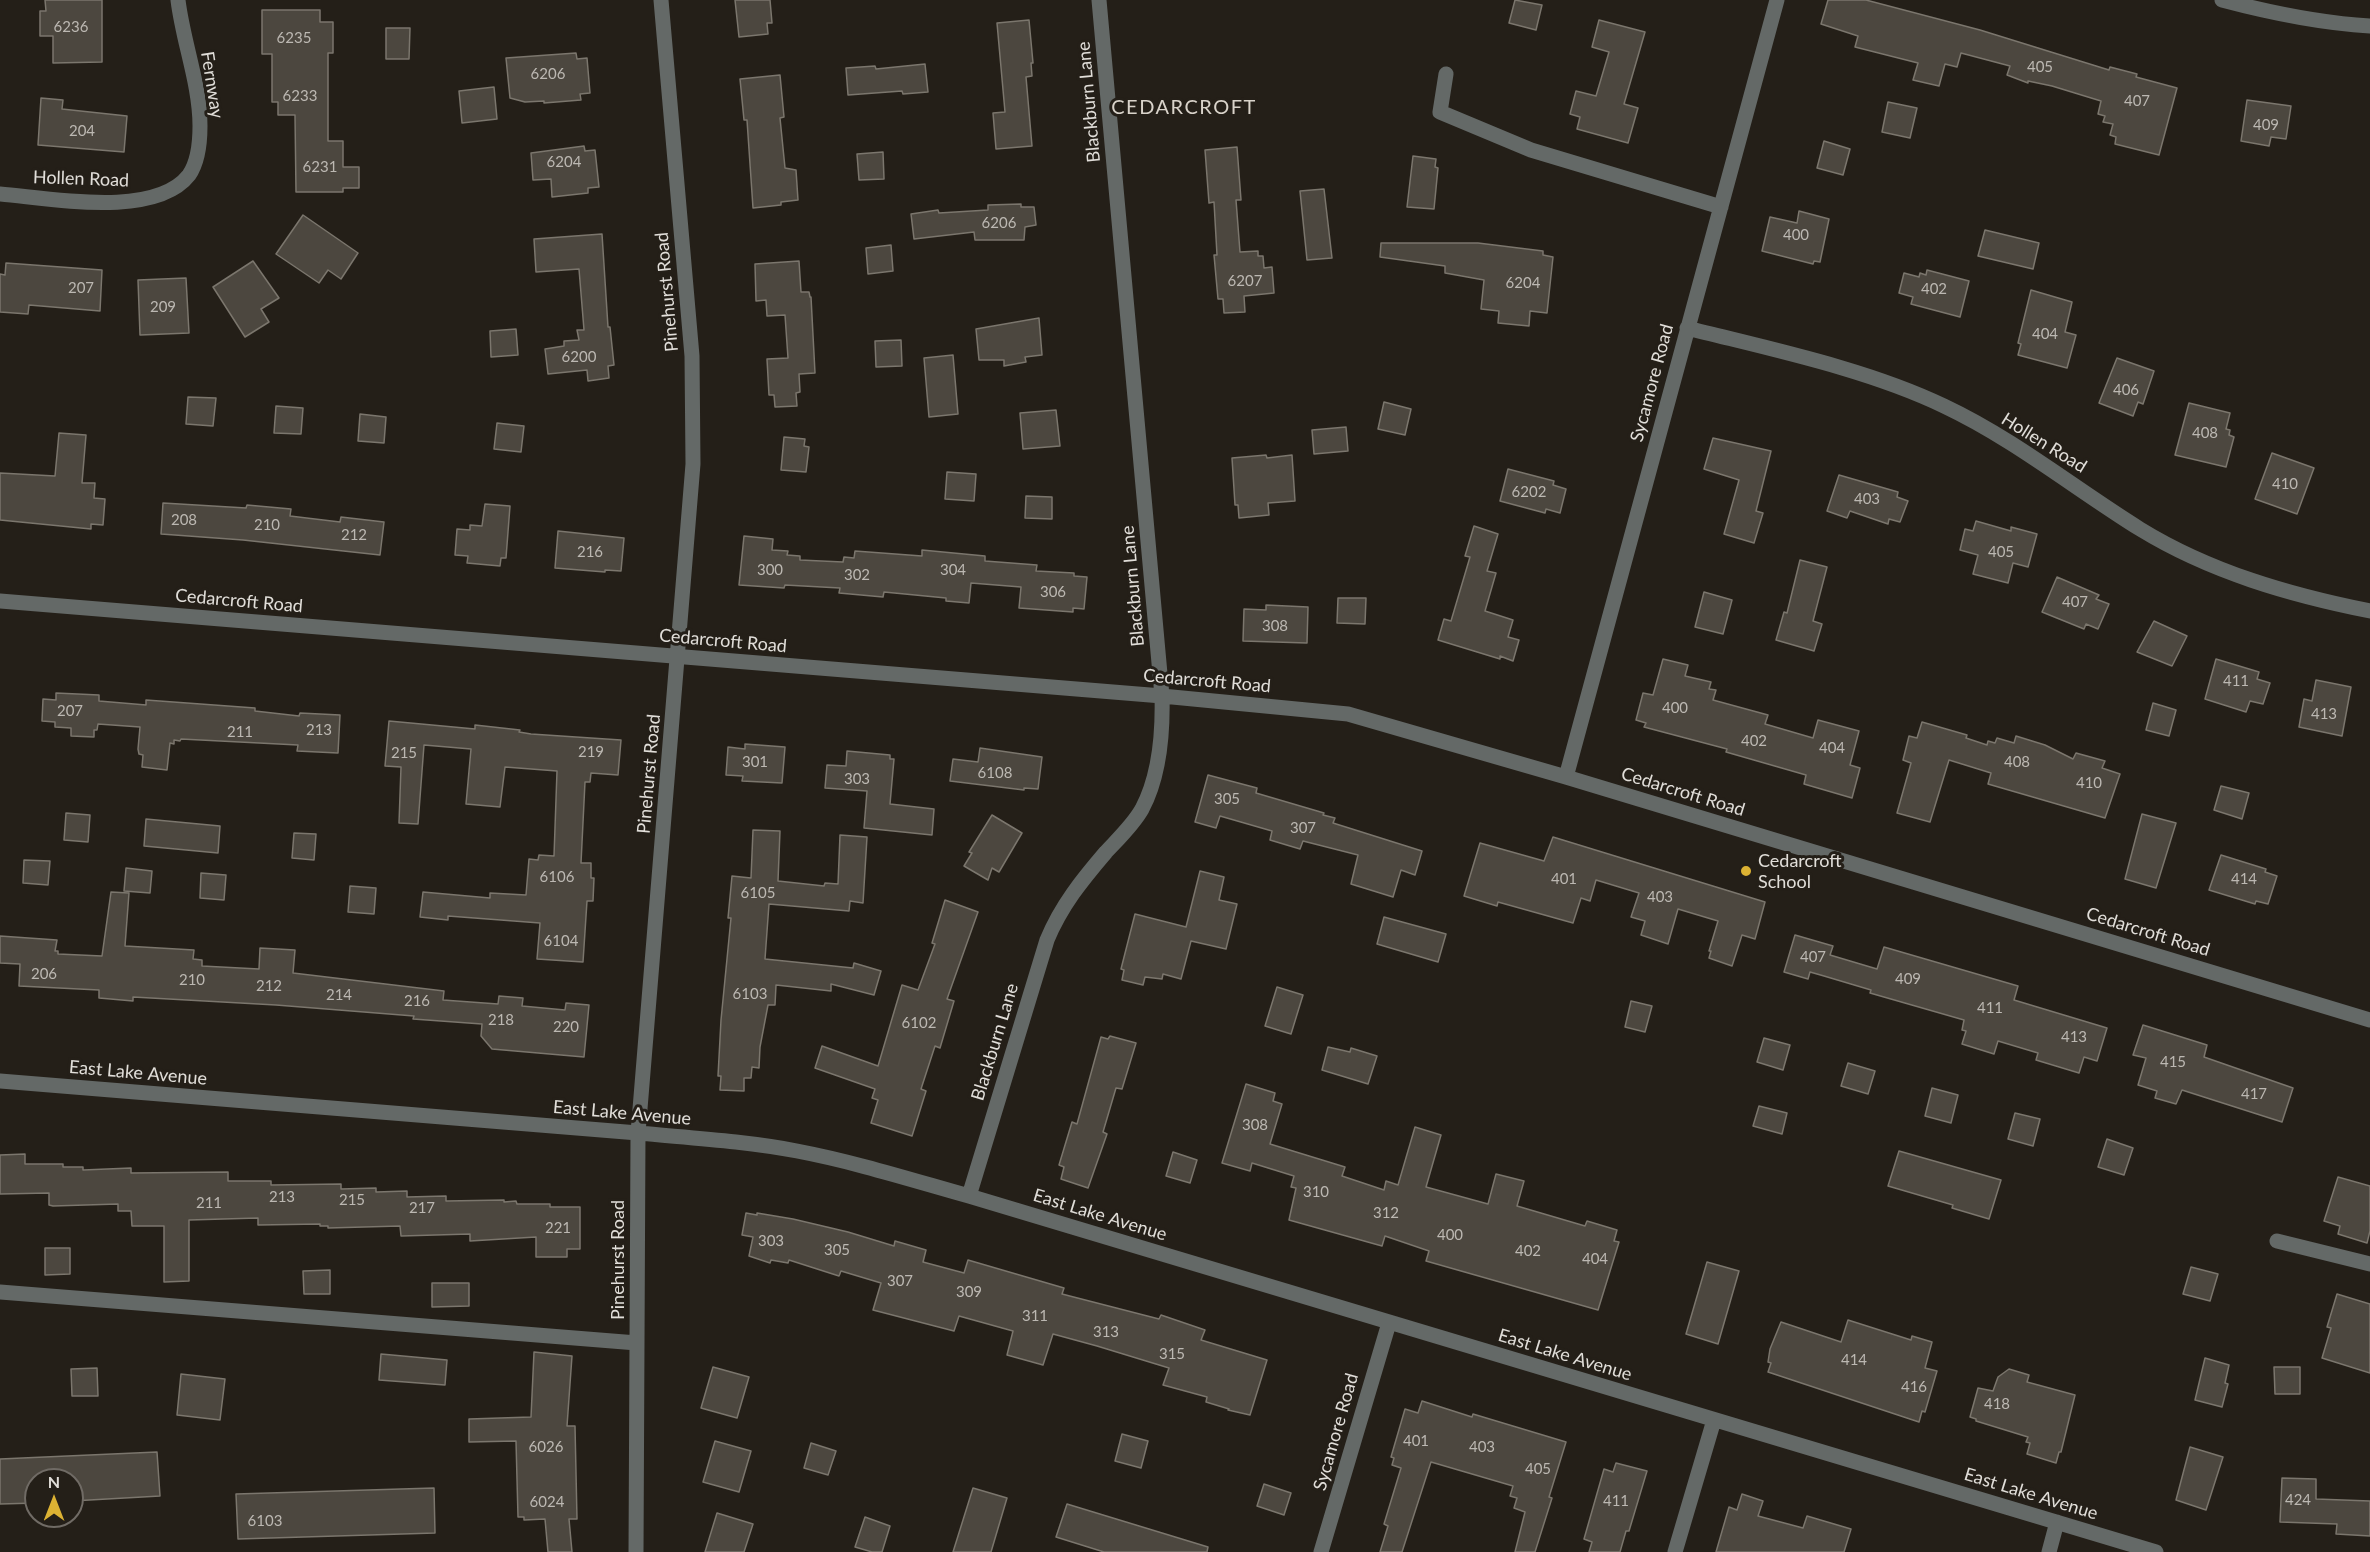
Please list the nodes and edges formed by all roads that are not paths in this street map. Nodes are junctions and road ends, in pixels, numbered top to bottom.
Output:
1 (178, 0) edge
2 (661, 0) edge
3 (1099, 0) edge
4 (1777, 0) edge
5 (2222, 0) edge
6 (2370, 26) edge
7 (1446, 74) dead end
8 (189, 175) joint
9 (0, 194) edge
10 (1721, 207) junction
11 (1687, 328) junction
12 (0, 601) edge
13 (2370, 611) edge
14 (678, 656) junction
15 (1162, 696) junction
16 (1566, 777) junction
17 (2370, 1020) edge
18 (0, 1081) edge
19 (638, 1133) junction
20 (969, 1196) junction
21 (2277, 1241) dead end
22 (2370, 1264) edge
23 (0, 1292) edge
24 (1389, 1323) junction
25 (637, 1343) junction
26 (1714, 1420) junction
27 (2058, 1522) junction
28 (636, 1552) edge
29 (1321, 1552) edge
30 (1675, 1552) edge
31 (2049, 1552) edge
32 (2156, 1552) edge

1 - 8 street, Fernway
2 - 14 street, Pinehurst Road
3 - 15 street, Blackburn Lane
4 - 10 street, Sycamore Road
5 - 6 street
7 - 10 street
8 - 9 street, Hollen Road
10 - 11 street, Sycamore Road
11 - 13 street, Hollen Road
11 - 16 street, Sycamore Road
12 - 14 street, Cedarcroft Road
14 - 15 street, Cedarcroft Road
14 - 19 street, Pinehurst Road
15 - 16 street, Cedarcroft Road
15 - 20 street, Blackburn Lane
16 - 17 street, Cedarcroft Road
18 - 19 street, East Lake Avenue
19 - 20 street, East Lake Avenue
19 - 25 street, Pinehurst Road
20 - 24 street, East Lake Avenue
21 - 22 street
23 - 25 street
24 - 26 street, East Lake Avenue
24 - 29 street, Sycamore Road
25 - 28 street, Pinehurst Road
26 - 27 street, East Lake Avenue
26 - 30 street
27 - 31 street
27 - 32 street, East Lake Avenue

